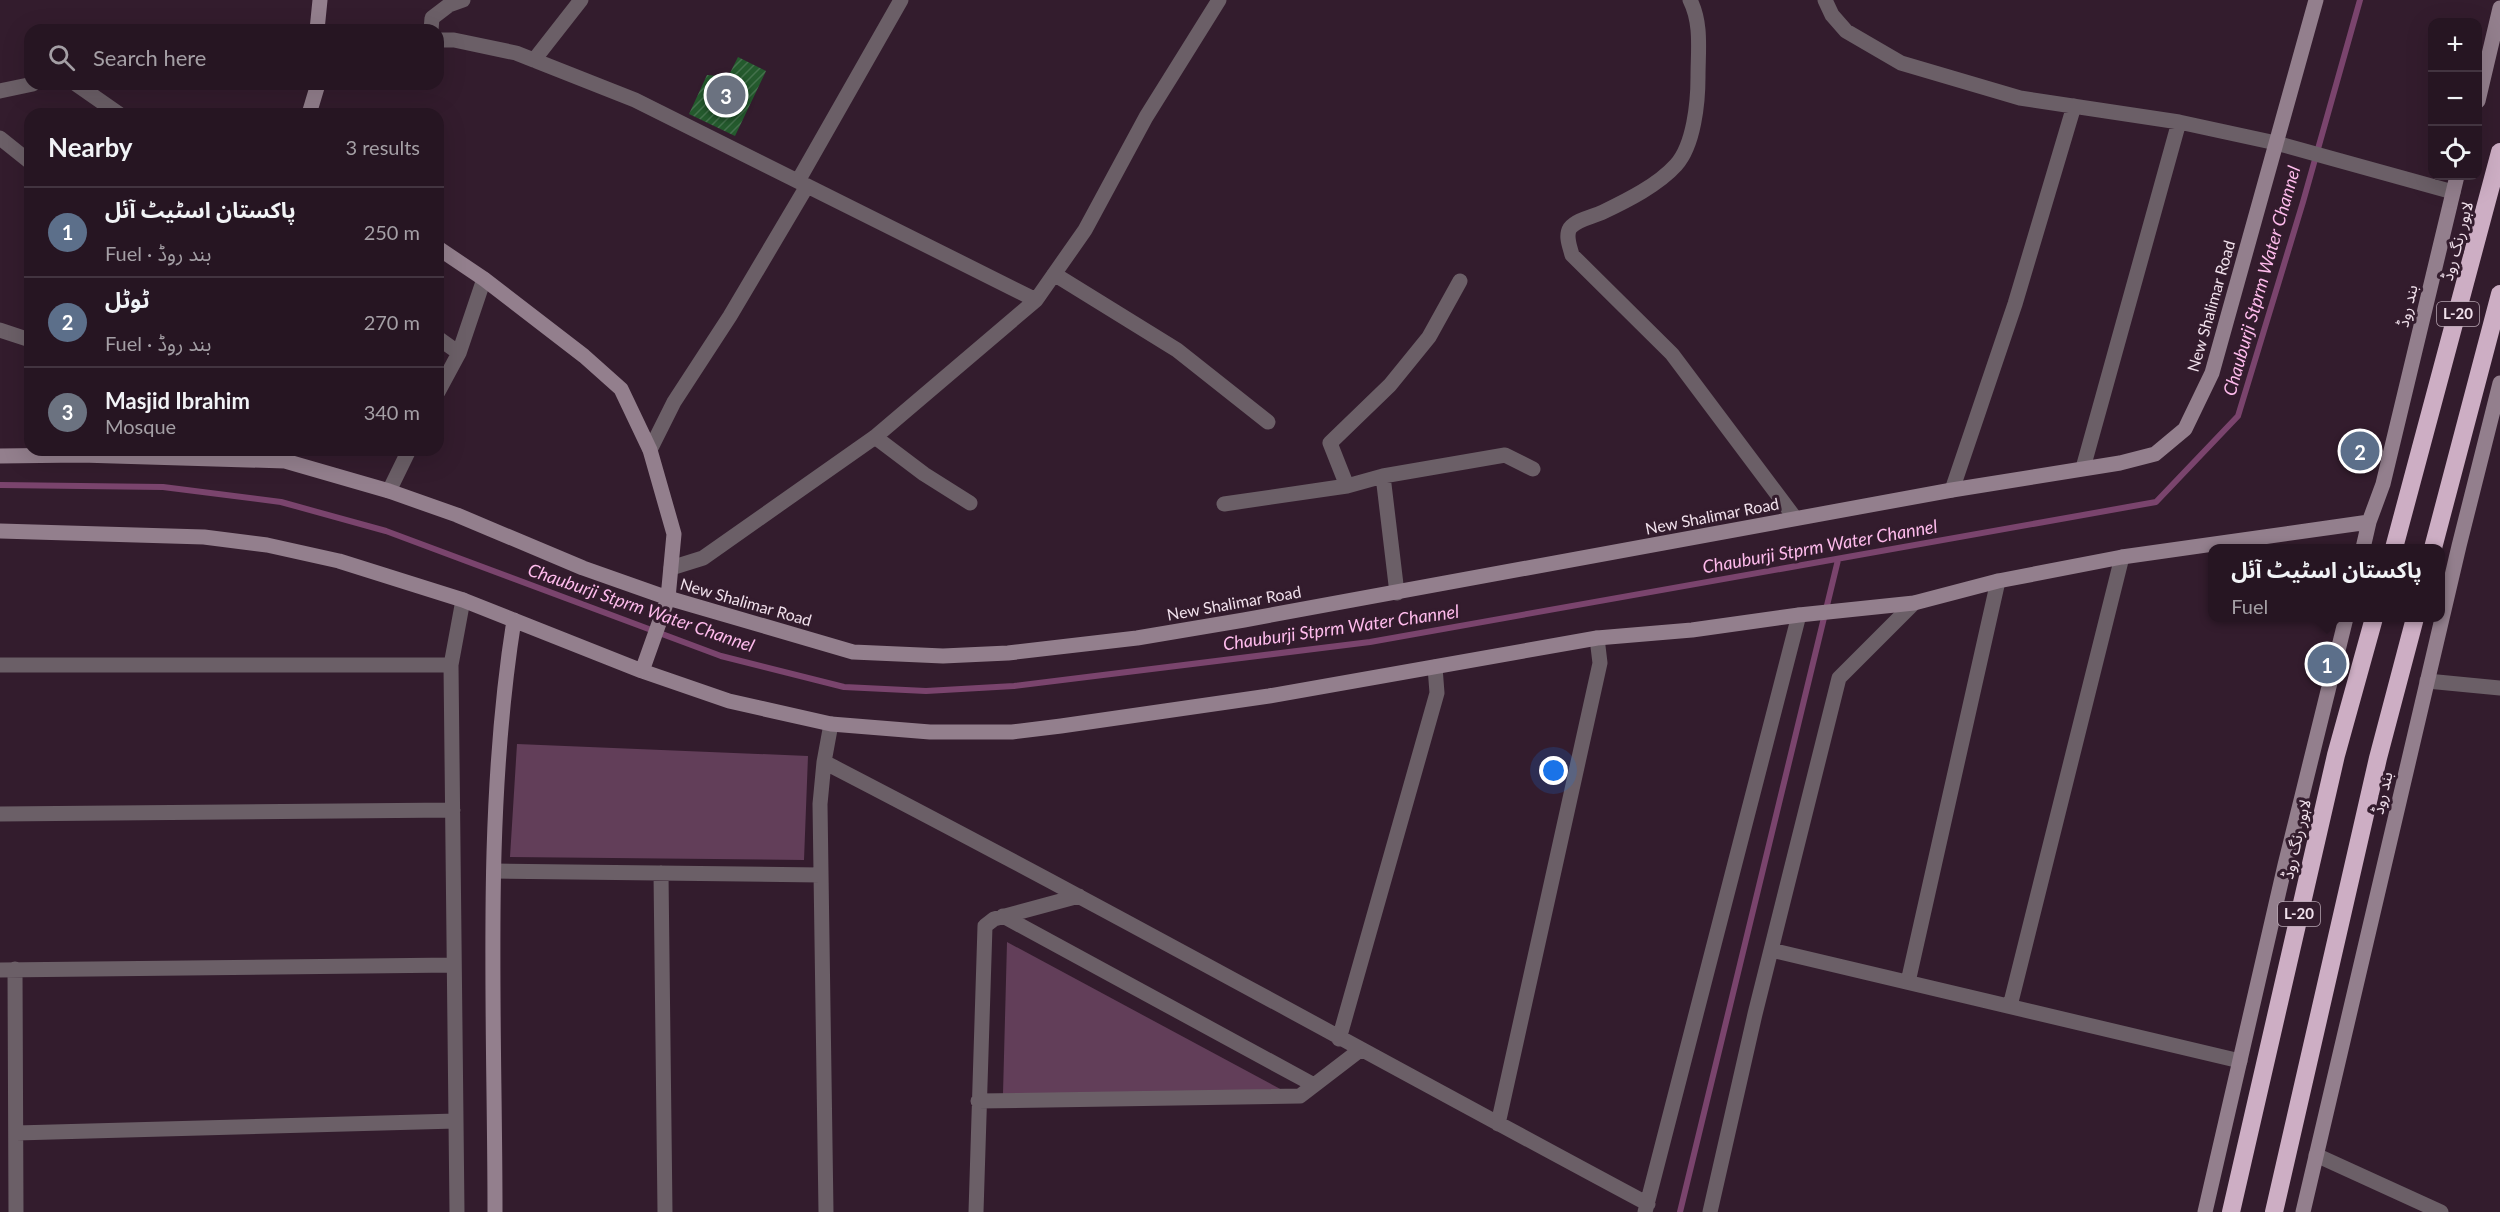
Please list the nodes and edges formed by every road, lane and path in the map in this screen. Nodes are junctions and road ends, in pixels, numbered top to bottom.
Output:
1 (320, 0) edge
2 (463, 0) edge
3 (580, 0) edge
4 (901, 0) edge
5 (1220, 0) edge
6 (1690, 0) edge
7 (1825, 0) edge
8 (2316, 0) edge
9 (2500, 8) edge
10 (317, 24) edge
11 (432, 24) edge
12 (444, 40) edge
13 (534, 60) junction
14 (2482, 84) edge
15 (24, 86) edge
16 (85, 90) edge
17 (316, 90) edge
18 (0, 91) edge
19 (2074, 106) junction
20 (110, 108) edge
21 (311, 108) edge
22 (2179, 122) junction
23 (0, 138) edge
24 (2276, 143) junction
25 (2500, 152) edge
26 (24, 157) edge
27 (2456, 180) edge
28 (802, 184) junction
29 (2452, 192) junction
30 (444, 252) edge
31 (1054, 274) junction
32 (483, 279) junction
33 (1460, 281) dead end
34 (2500, 294) edge
35 (1036, 300) junction
36 (0, 332) edge
37 (24, 338) edge
38 (444, 342) edge
39 (459, 353) junction
40 (444, 381) edge
41 (2500, 383) edge
42 (1268, 422) dead end
43 (875, 437) junction
44 (650, 450) junction
45 (24, 455) edge
46 (0, 456) edge
47 (183, 456) edge
48 (406, 456) edge
49 (2084, 468) junction
50 (1533, 469) dead end
51 (1383, 476) junction
52 (1347, 486) junction
53 (1952, 490) junction
54 (389, 491) junction
55 (970, 503) dead end
56 (1224, 504) dead end
57 (1795, 518) junction
58 (2369, 522) junction
59 (0, 531) edge
60 (2214, 544) edge
61 (2364, 544) edge
62 (2395, 544) edge
63 (2434, 544) edge
64 (2208, 545) edge
65 (2122, 557) junction
66 (671, 568) junction
67 (1998, 580) junction
68 (1397, 593) junction
69 (463, 600) junction
70 (667, 603) junction
71 (1914, 603) junction
72 (2445, 608) edge
73 (1805, 614) junction
74 (514, 620) junction
75 (2345, 622) edge
76 (2373, 622) edge
77 (2414, 622) edge
78 (2441, 622) edge
79 (1597, 638) junction
80 (451, 664) junction
81 (0, 665) edge
82 (1436, 667) junction
83 (642, 671) junction
84 (2427, 681) junction
85 (2500, 688) edge
86 (831, 724) junction
87 (824, 762) junction
88 (453, 810) junction
89 (0, 814) edge
90 (494, 872) junction
91 (661, 873) junction
92 (821, 875) junction
93 (1079, 896) junction
94 (1003, 916) junction
95 (1771, 950) junction
96 (454, 965) junction
97 (8, 970) edge
98 (1908, 982) junction
99 (2010, 1006) junction
100 (1339, 1039) junction
101 (1360, 1050) junction
102 (2240, 1061) junction
103 (1314, 1085) junction
104 (978, 1101) junction
105 (456, 1122) junction
106 (1498, 1124) junction
107 (16, 1133) junction
108 (2316, 1155) junction
109 (1647, 1208) edge
110 (16, 1212) edge
111 (456, 1212) edge
112 (495, 1212) edge
113 (665, 1212) edge
114 (826, 1212) edge
115 (976, 1212) edge
116 (1710, 1212) edge
117 (2205, 1212) edge
118 (2231, 1212) edge
119 (2274, 1212) edge
120 (2303, 1212) edge
121 (2441, 1212) edge

1 - 10 street
2 - 11 street
3 - 13 street
4 - 28 street
5 - 31 street
6 - 57 street
7 - 19 street
8 - 24 street, New Shalimar Road
9 - 14 street
12 - 13 street
13 - 28 street
15 - 18 street
16 - 20 street
17 - 21 street
19 - 22 street
19 - 53 street
22 - 24 street
22 - 49 street
23 - 26 street
24 - 29 street
24 - 49 street, New Shalimar Road
25 - 62 highway, لاہور رنگ روڈ / L-20
27 - 29 street, بند روڈ
28 - 35 street
28 - 44 street
29 - 58 street, بند روڈ
30 - 32 street
31 - 35 street
31 - 42 street
32 - 39 street
32 - 44 street
33 - 52 street
34 - 63 highway, L-20
35 - 43 street
36 - 37 street
38 - 39 street
39 - 40 street
41 - 72 street, بند روڈ
43 - 55 street
43 - 66 street
44 - 66 street
45 - 46 street, New Shalimar Road
47 - 54 street, New Shalimar Road
48 - 54 street
49 - 53 street, New Shalimar Road
50 - 51 street
51 - 52 street
51 - 68 street
52 - 56 street
53 - 57 street, New Shalimar Road
54 - 70 street, New Shalimar Road
57 - 68 street, New Shalimar Road
58 - 60 street
58 - 61 street, بند روڈ
59 - 69 street
64 - 65 street
65 - 67 street
65 - 99 street
66 - 70 street
67 - 71 street
67 - 98 street
68 - 70 street, New Shalimar Road
69 - 74 street
69 - 80 street
70 - 83 street
71 - 73 street
71 - 95 street
73 - 79 street
73 - 109 street
74 - 83 street
74 - 90 street
75 - 102 street
76 - 118 highway, لاہور رنگ روڈ / L-20
77 - 119 highway, L-20
78 - 84 street, بند روڈ
79 - 82 street
79 - 106 street
80 - 81 street
80 - 88 street
82 - 86 street
82 - 100 street
83 - 86 street
84 - 85 street
84 - 108 street, بند روڈ
86 - 87 street
87 - 92 street
87 - 93 street
88 - 89 street
88 - 96 street
90 - 91 street
90 - 112 street
91 - 92 street
91 - 113 street
92 - 114 street
93 - 94 street
93 - 100 street
94 - 103 street
94 - 104 street
95 - 98 street
95 - 116 street
96 - 97 street
96 - 105 street
97 - 107 street
98 - 99 street
99 - 102 street
100 - 101 street
101 - 103 street
101 - 106 street
102 - 117 street
103 - 104 street
104 - 115 street
105 - 107 street
105 - 111 street
106 - 109 street
107 - 110 street
108 - 120 street, بند روڈ
108 - 121 street

